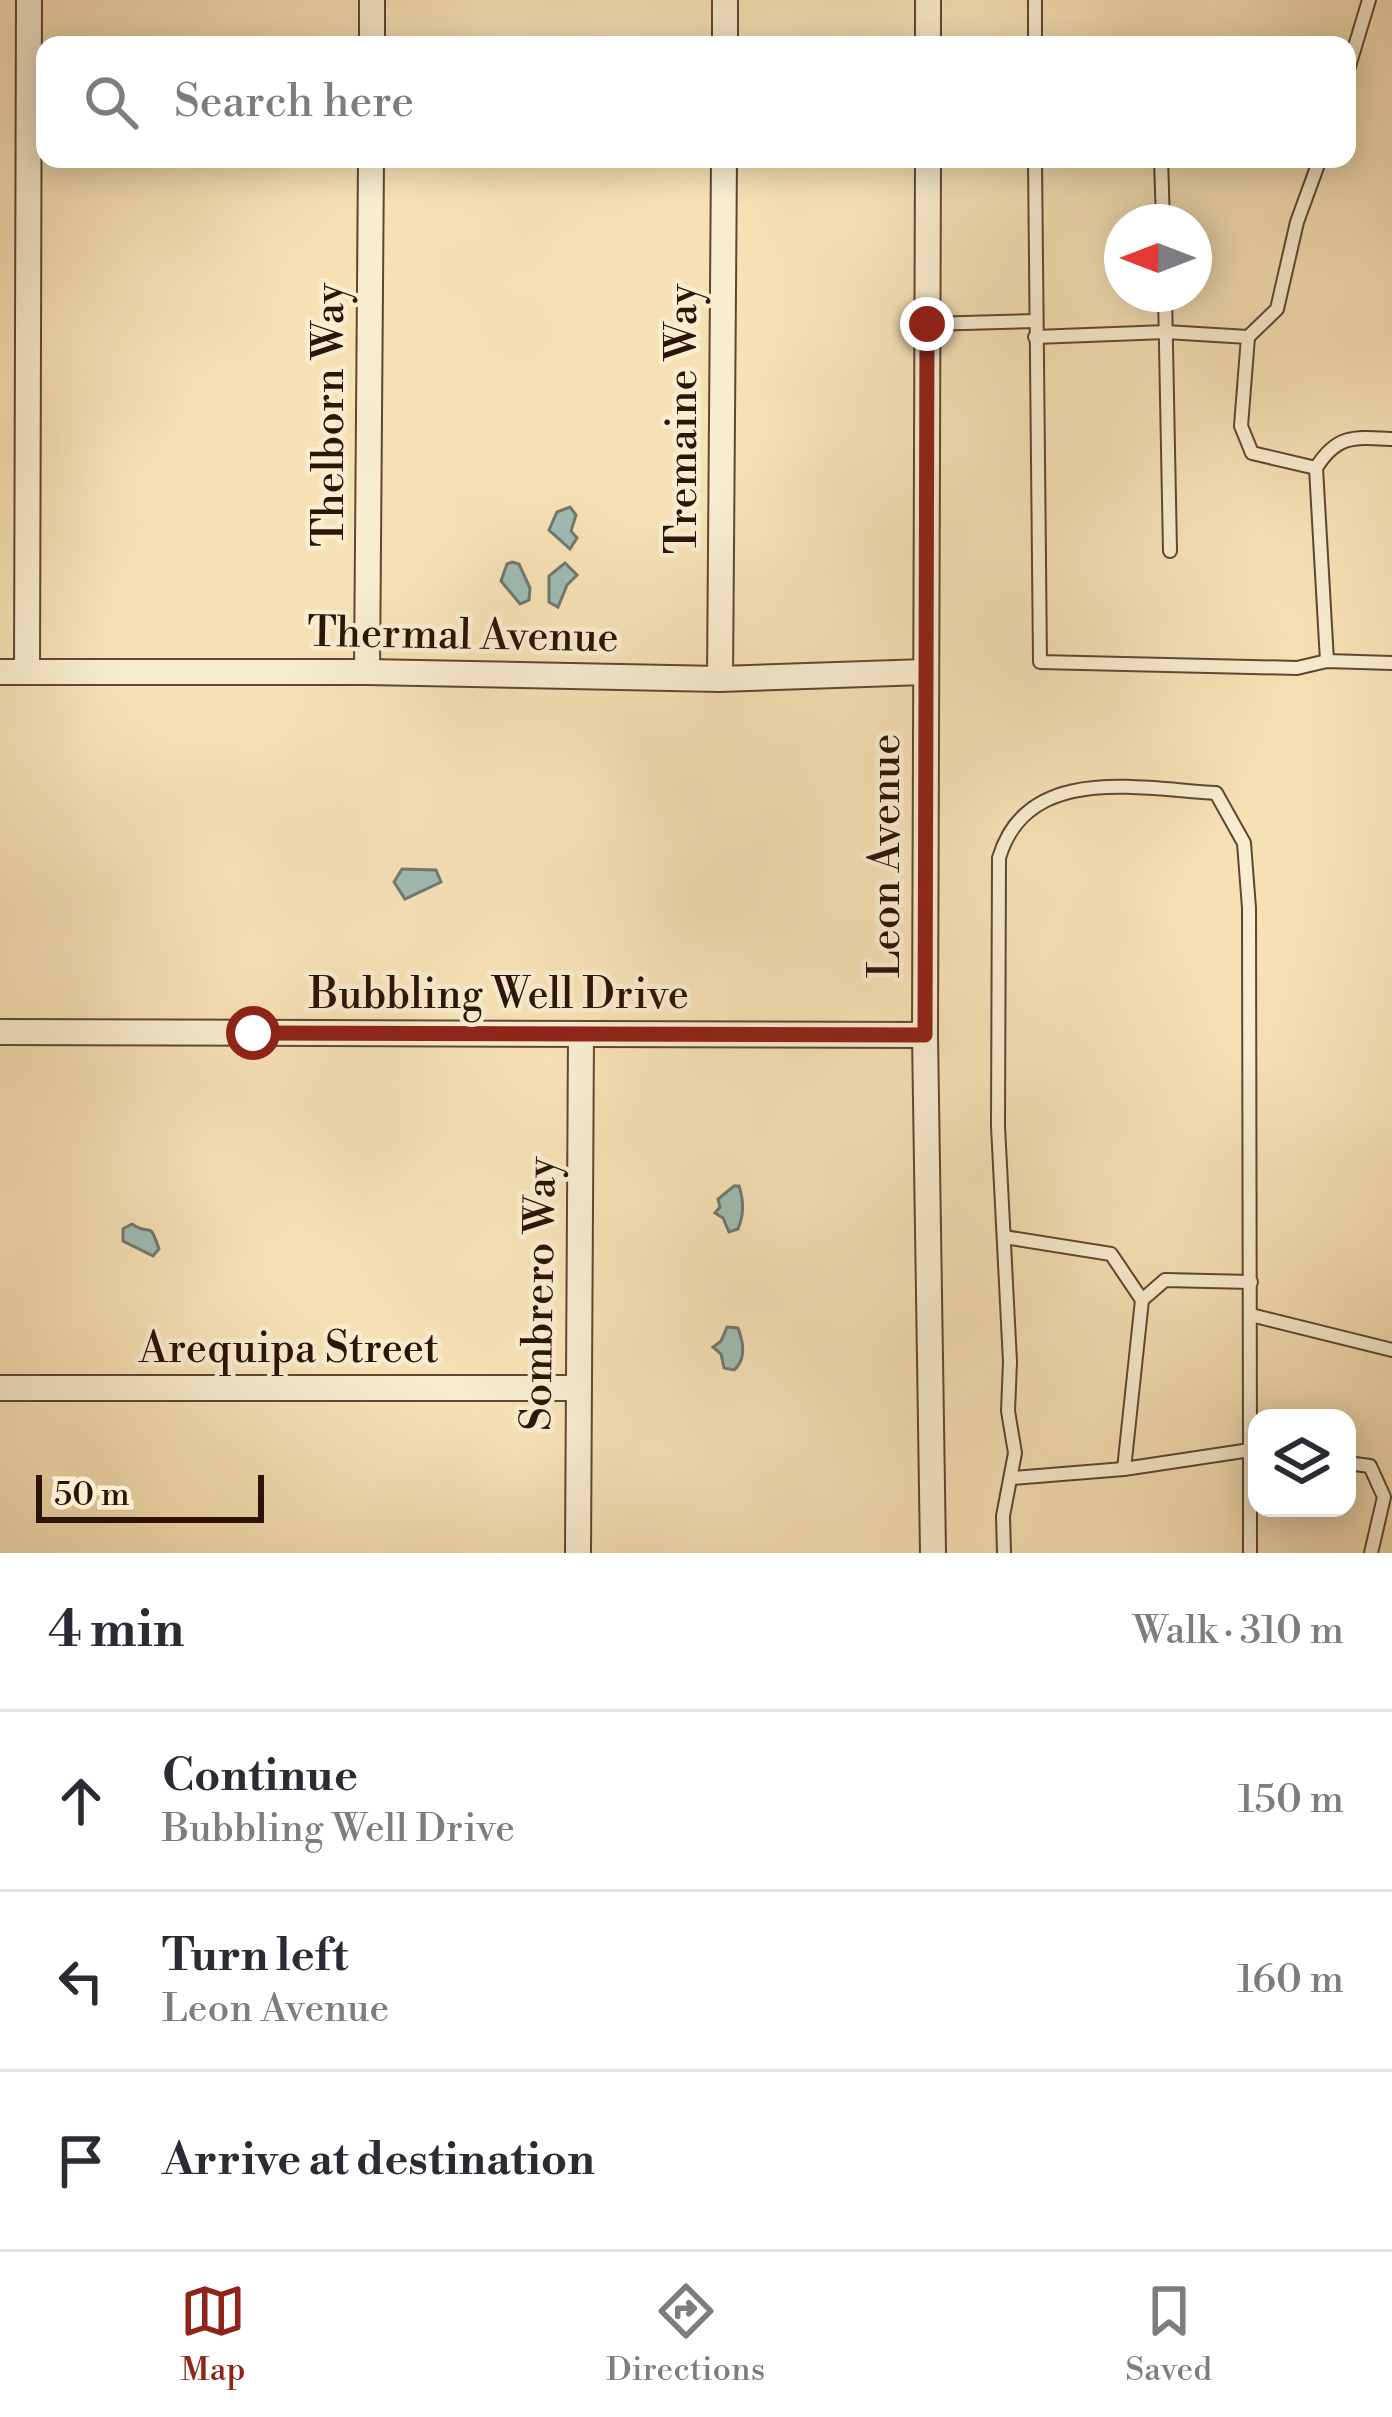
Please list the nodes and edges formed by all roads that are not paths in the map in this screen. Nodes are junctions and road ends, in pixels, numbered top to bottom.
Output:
1 (29, 0) edge
2 (372, 0) edge
3 (725, 0) edge
4 (928, 0) edge
5 (1035, 0) edge
6 (1369, 0) edge
7 (372, 36) edge
8 (725, 36) edge
9 (928, 36) edge
10 (1035, 36) edge
11 (1356, 43) edge
12 (371, 168) edge
13 (724, 168) edge
14 (928, 168) edge
15 (1035, 168) edge
16 (1161, 168) edge
17 (1317, 168) edge
18 (1162, 204) edge
19 (1165, 312) edge
20 (1035, 322) junction
21 (927, 324) junction
22 (1166, 332) junction
23 (1035, 337) junction
24 (1248, 337) junction
25 (1392, 440) edge
26 (1316, 468) junction
27 (1170, 551) dead end
28 (1327, 661) junction
29 (1392, 663) edge
30 (0, 672) edge
31 (27, 672) junction
32 (367, 672) junction
33 (925, 672) junction
34 (720, 679) junction
35 (0, 1031) edge
36 (581, 1035) junction
37 (925, 1035) junction
38 (1004, 1237) junction
39 (1251, 1282) junction
40 (1142, 1300) junction
41 (1251, 1315) junction
42 (1392, 1350) edge
43 (0, 1388) edge
44 (577, 1388) junction
45 (1252, 1409) edge
46 (1248, 1451) edge
47 (1356, 1464) edge
48 (1124, 1469) junction
49 (1012, 1478) junction
50 (1388, 1492) edge
51 (1251, 1517) edge
52 (578, 1553) edge
53 (933, 1553) edge
54 (1004, 1553) edge
55 (1250, 1553) edge
56 (1371, 1553) edge

1 - 31 street
2 - 7 street
3 - 8 street
4 - 9 street
5 - 10 lane
6 - 11 lane
12 - 32 street, Thelborn Way
13 - 34 street, Tremaine Way
14 - 21 street, Leon Avenue
15 - 20 lane
16 - 18 lane
17 - 24 lane
19 - 22 lane
20 - 21 lane
20 - 23 lane
21 - 33 street, Leon Avenue
22 - 23 lane
22 - 24 lane
22 - 27 lane
23 - 28 lane
24 - 26 lane
25 - 26 lane
26 - 28 lane
28 - 29 lane
30 - 31 street, Thermal Avenue
31 - 32 street, Thermal Avenue
32 - 34 street, Thermal Avenue
33 - 34 street, Thermal Avenue
33 - 37 street, Leon Avenue
35 - 36 street, Bubbling Well Drive
36 - 37 street, Bubbling Well Drive
36 - 44 street, Sombrero Way
37 - 53 street, Leon Avenue
38 - 39 lane
38 - 40 lane
38 - 49 lane
39 - 40 lane
39 - 41 lane
40 - 48 lane
41 - 42 lane
41 - 45 lane
43 - 44 street, Arequipa Street
44 - 52 street, Sombrero Way
46 - 48 lane
47 - 50 lane
48 - 49 lane
49 - 54 lane
50 - 56 lane
51 - 55 lane

